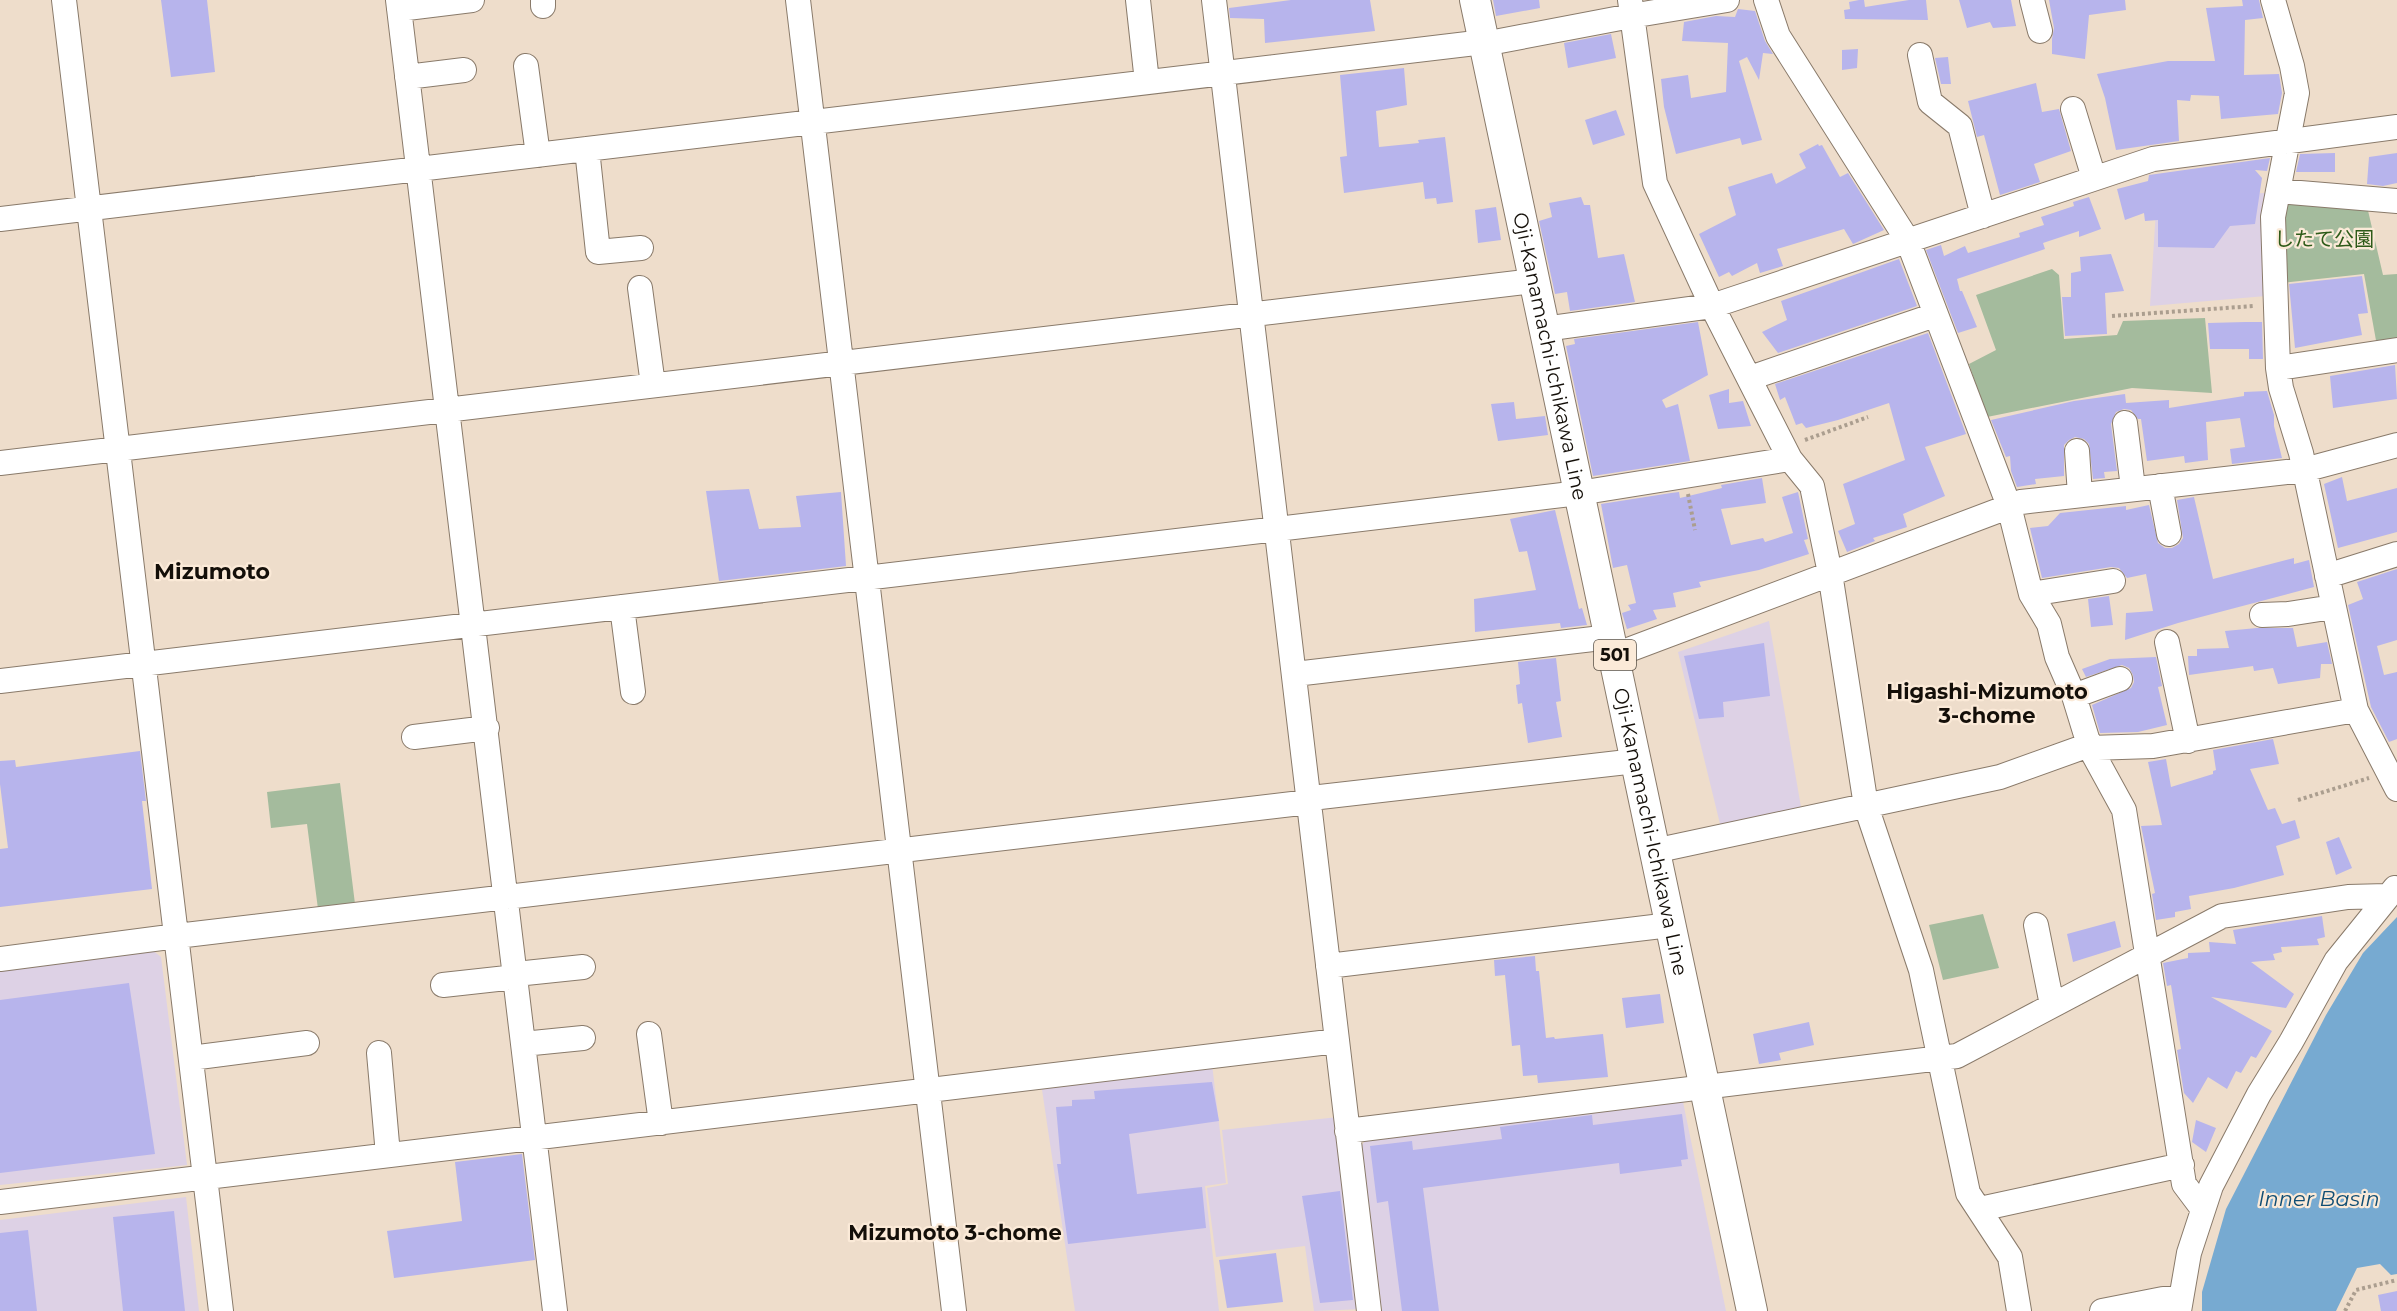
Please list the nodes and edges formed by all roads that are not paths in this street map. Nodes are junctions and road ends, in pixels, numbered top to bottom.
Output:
1 (64, 0) edge
2 (472, 0) edge
3 (798, 0) edge
4 (1138, 0) edge
5 (1214, 0) edge
6 (1475, 0) edge
7 (1727, 0) edge
8 (1766, 0) edge
9 (2032, 0) edge
10 (2273, 0) edge
11 (398, 5) edge
12 (1630, 8) edge
13 (2040, 31) dead end
14 (1484, 43) junction
15 (1920, 55) dead end
16 (526, 66) dead end
17 (464, 70) dead end
18 (1222, 73) junction
19 (407, 77) junction
20 (1147, 82) junction
21 (2073, 109) dead end
22 (812, 122) junction
23 (2397, 127) edge
24 (2287, 142) junction
25 (587, 148) junction
26 (538, 155) junction
27 (419, 168) junction
28 (2094, 178) junction
29 (2278, 191) junction
30 (2397, 201) edge
31 (89, 208) junction
32 (1983, 216) junction
33 (0, 219) edge
34 (1908, 241) junction
35 (641, 248) dead end
36 (1533, 281) junction
37 (640, 288) dead end
38 (1712, 306) junction
39 (1252, 314) junction
40 (1935, 315) junction
41 (1544, 329) junction
42 (2397, 350) edge
43 (842, 363) junction
44 (2278, 368) junction
45 (1750, 378) junction
46 (653, 386) junction
47 (447, 409) junction
48 (2125, 423) dead end
49 (2397, 445) edge
50 (119, 449) junction
51 (2077, 451) dead end
52 (1787, 454) junction
53 (0, 463) edge
54 (2304, 470) junction
55 (2160, 486) junction
56 (2133, 488) junction
57 (1579, 493) junction
58 (2080, 495) junction
59 (2009, 506) junction
60 (1276, 529) junction
61 (2169, 534) dead end
62 (2397, 554) edge
63 (1830, 573) junction
64 (866, 576) junction
65 (2327, 576) junction
66 (2113, 581) dead end
67 (2031, 594) junction
68 (622, 607) junction
69 (2333, 607) junction
70 (2262, 615) dead end
71 (474, 625) junction
72 (2167, 642) dead end
73 (1612, 646) junction
74 (145, 663) junction
75 (1295, 674) junction
76 (2120, 679) dead end
77 (0, 681) edge
78 (633, 692) dead end
79 (2074, 696) junction
80 (2356, 710) junction
81 (487, 728) junction
82 (414, 737) dead end
83 (2188, 741) junction
84 (2090, 746) junction
85 (1636, 762) junction
86 (2392, 781) edge
87 (1309, 802) junction
88 (1866, 806) junction
89 (900, 851) junction
90 (1654, 851) junction
91 (2392, 891) edge
92 (507, 898) junction
93 (1670, 925) junction
94 (2036, 925) dead end
95 (177, 936) junction
96 (2147, 956) junction
97 (0, 959) edge
98 (1328, 966) junction
99 (583, 967) dead end
100 (516, 976) junction
101 (443, 986) dead end
102 (2052, 1005) junction
103 (649, 1034) dead end
104 (583, 1038) dead end
105 (1337, 1041) junction
106 (307, 1043) dead end
107 (524, 1044) junction
108 (379, 1053) dead end
109 (1939, 1057) junction
110 (191, 1058) junction
111 (1703, 1087) junction
112 (929, 1091) junction
113 (661, 1123) junction
114 (1347, 1131) junction
115 (535, 1137) junction
116 (388, 1155) junction
117 (2182, 1165) junction
118 (205, 1178) junction
119 (0, 1202) edge
120 (2202, 1208) junction
121 (1980, 1209) junction
122 (2180, 1305) edge
123 (221, 1311) edge
124 (555, 1311) edge
125 (954, 1311) edge
126 (1369, 1311) edge
127 (1752, 1311) edge
128 (2019, 1311) edge
129 (2102, 1311) edge

1 - 31 street
2 - 11 street
3 - 22 street
4 - 20 street
5 - 18 street
6 - 14 main road, Oji-Kanamachi-Ichikawa Line / 501
7 - 12 street
8 - 34 street
9 - 13 street
10 - 24 street
11 - 19 street
12 - 14 street
12 - 38 street
14 - 18 street
14 - 36 main road, Oji-Kanamachi-Ichikawa Line / 501
15 - 32 street
16 - 26 street
17 - 19 street
18 - 20 street
18 - 39 street
19 - 27 street
20 - 22 street
21 - 28 street
22 - 25 street
22 - 43 street
23 - 24 street
24 - 28 street
24 - 29 street
25 - 26 street
25 - 35 street
26 - 27 street
27 - 31 street
27 - 47 street
28 - 32 street
29 - 30 street
29 - 44 street
31 - 33 street
31 - 50 street
32 - 34 street
34 - 38 street
34 - 40 street
36 - 39 street
36 - 41 main road, Oji-Kanamachi-Ichikawa Line / 501
37 - 46 street
38 - 41 street
38 - 45 street
39 - 43 street
39 - 60 street
40 - 45 street
40 - 59 street
41 - 57 main road, Oji-Kanamachi-Ichikawa Line / 501
42 - 44 street
43 - 46 street
43 - 64 street
44 - 54 street
45 - 52 street
46 - 47 street
47 - 50 street
47 - 71 street
48 - 56 street
49 - 54 street
50 - 53 street
50 - 74 street
51 - 58 street
52 - 57 street
52 - 63 street
54 - 55 street
54 - 65 street
55 - 56 street
55 - 61 street
56 - 58 street
57 - 60 street
57 - 73 main road, Oji-Kanamachi-Ichikawa Line / 501
58 - 59 street
59 - 63 street
59 - 67 street
60 - 64 street
60 - 75 street
62 - 65 street
63 - 73 street
63 - 88 street
64 - 68 street
64 - 89 street
65 - 69 street
66 - 67 street
67 - 79 street
68 - 71 street
68 - 78 street
69 - 70 street
69 - 80 street
71 - 74 street
71 - 81 street
72 - 83 street
73 - 75 street
73 - 85 main road, Oji-Kanamachi-Ichikawa Line / 501
74 - 77 street
74 - 95 street
75 - 87 street
76 - 79 street
79 - 84 street
80 - 83 street
80 - 86 street
81 - 82 street
81 - 92 street
83 - 84 street
84 - 88 street
84 - 96 street
85 - 87 street
85 - 90 main road, Oji-Kanamachi-Ichikawa Line / 501
87 - 89 street
87 - 98 street
88 - 90 street
88 - 109 street
89 - 92 street
89 - 112 street
90 - 93 main road, Oji-Kanamachi-Ichikawa Line / 501
91 - 96 street
91 - 120 street
92 - 95 street
92 - 100 street
93 - 98 street
93 - 111 main road, Oji-Kanamachi-Ichikawa Line / 501
94 - 102 street
95 - 97 street
95 - 110 street
96 - 102 street
96 - 117 street
98 - 105 street
99 - 100 street
100 - 101 street
100 - 107 street
102 - 109 street
103 - 113 street
104 - 107 street
105 - 112 street
105 - 114 street
106 - 110 street
107 - 115 street
108 - 116 street
109 - 111 street
109 - 121 street
110 - 118 street
111 - 114 street
111 - 127 main road, Oji-Kanamachi-Ichikawa Line / 501
112 - 113 street
112 - 125 street
113 - 115 street
114 - 126 street
115 - 116 street
115 - 124 street
116 - 118 street
117 - 120 street
117 - 121 street
118 - 119 street
118 - 123 street
120 - 122 street
121 - 128 street
122 - 129 street

